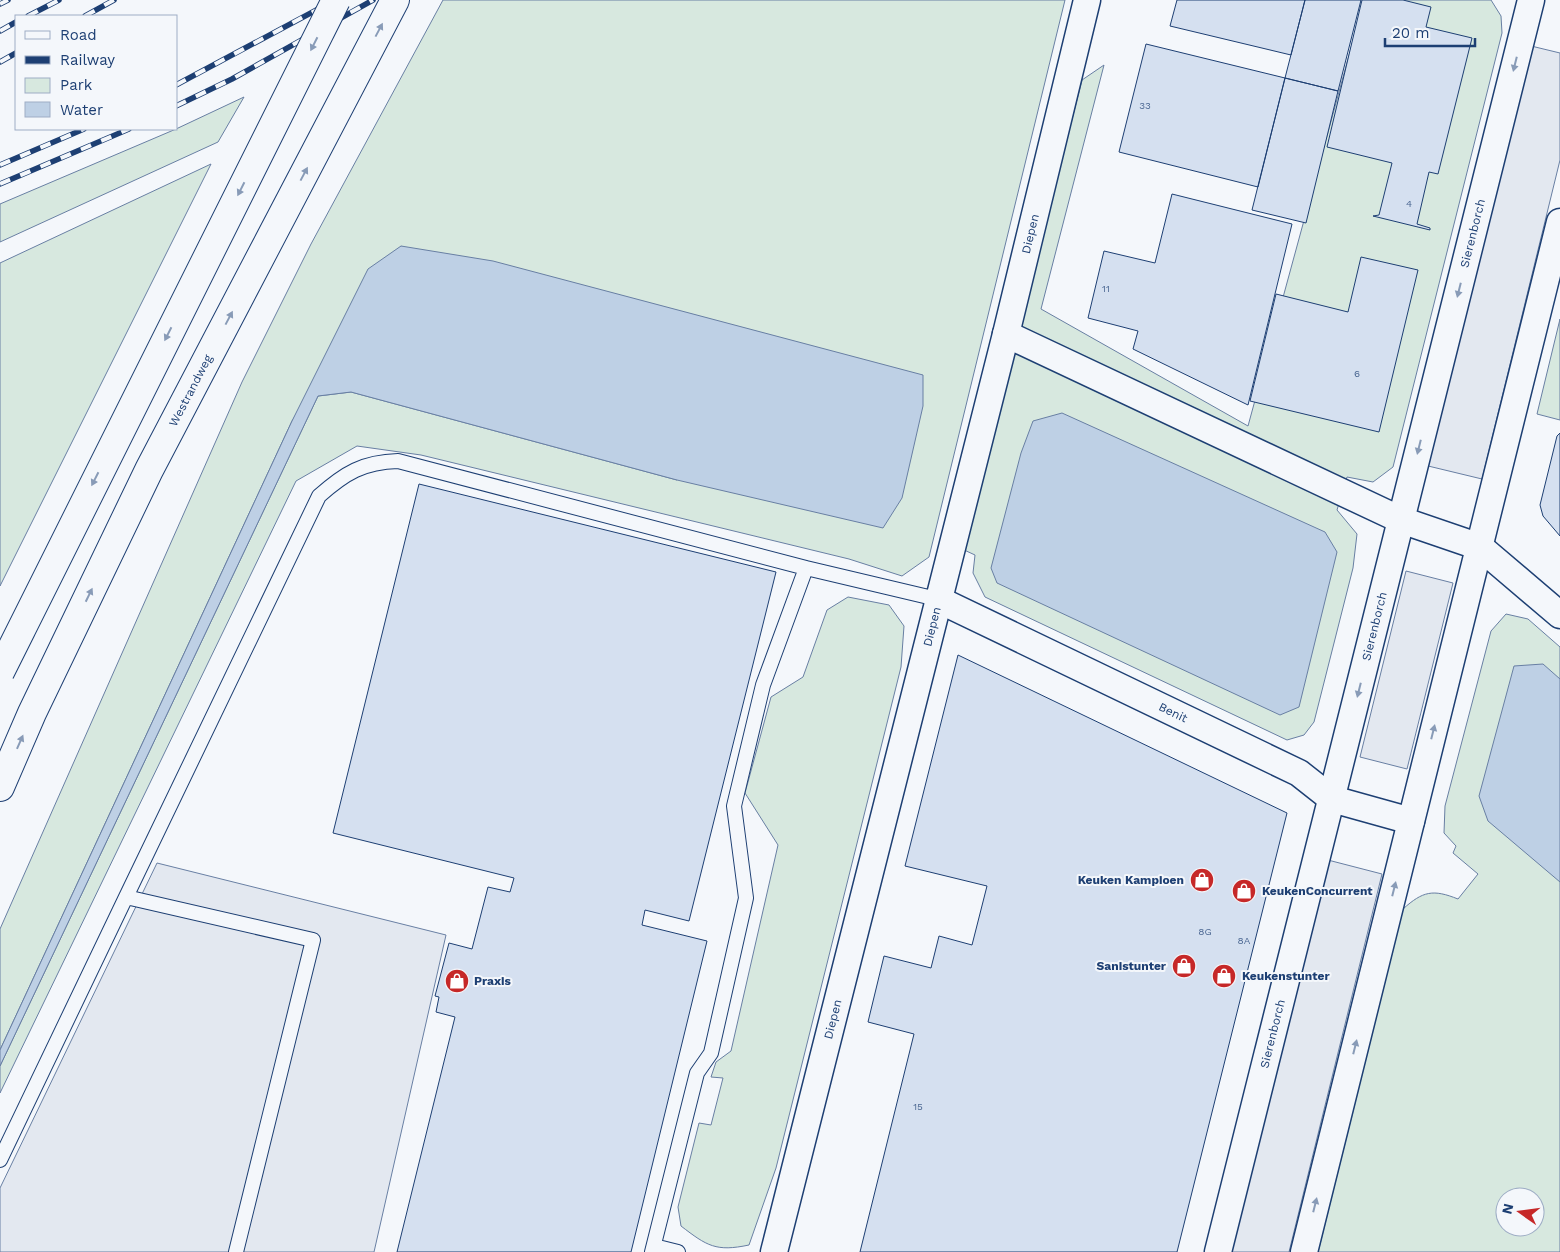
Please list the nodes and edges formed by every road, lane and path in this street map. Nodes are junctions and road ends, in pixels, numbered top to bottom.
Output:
1 (336, 0) edge
2 (395, 0) edge
3 (1087, 0) edge
4 (1531, 0) edge
5 (1560, 222) edge
6 (1006, 334) junction
7 (1401, 520) junction
8 (1480, 547) junction
9 (806, 568) junction
10 (937, 599) junction
11 (1560, 615) edge
12 (0, 672) edge
13 (0, 787) edge
14 (1332, 798) junction
15 (1411, 821) junction
16 (126, 896) junction
17 (0, 1160) edge
18 (653, 1249) edge
19 (236, 1252) edge
20 (678, 1252) edge
21 (774, 1252) edge
22 (1218, 1252) edge
23 (1304, 1252) edge

1 -> 12 highway, bridge
13 -> 2 highway, Westrandweg
3 - 6 street, Diepen
4 -> 7 street, Sierenborch
5 - 8 street
6 - 7 street
6 - 10 street, Diepen
7 - 8 street
7 -> 14 street, Sierenborch
8 - 11 street
15 -> 8 street
9 - 10 lane
9 - 16 lane
9 - 18 lane
10 - 14 street, Benit
10 - 21 street, Diepen
14 - 15 street, Benit
14 - 22 street, Sierenborch
23 -> 15 street
16 - 17 lane
16 - 19 lane
18 - 20 lane

